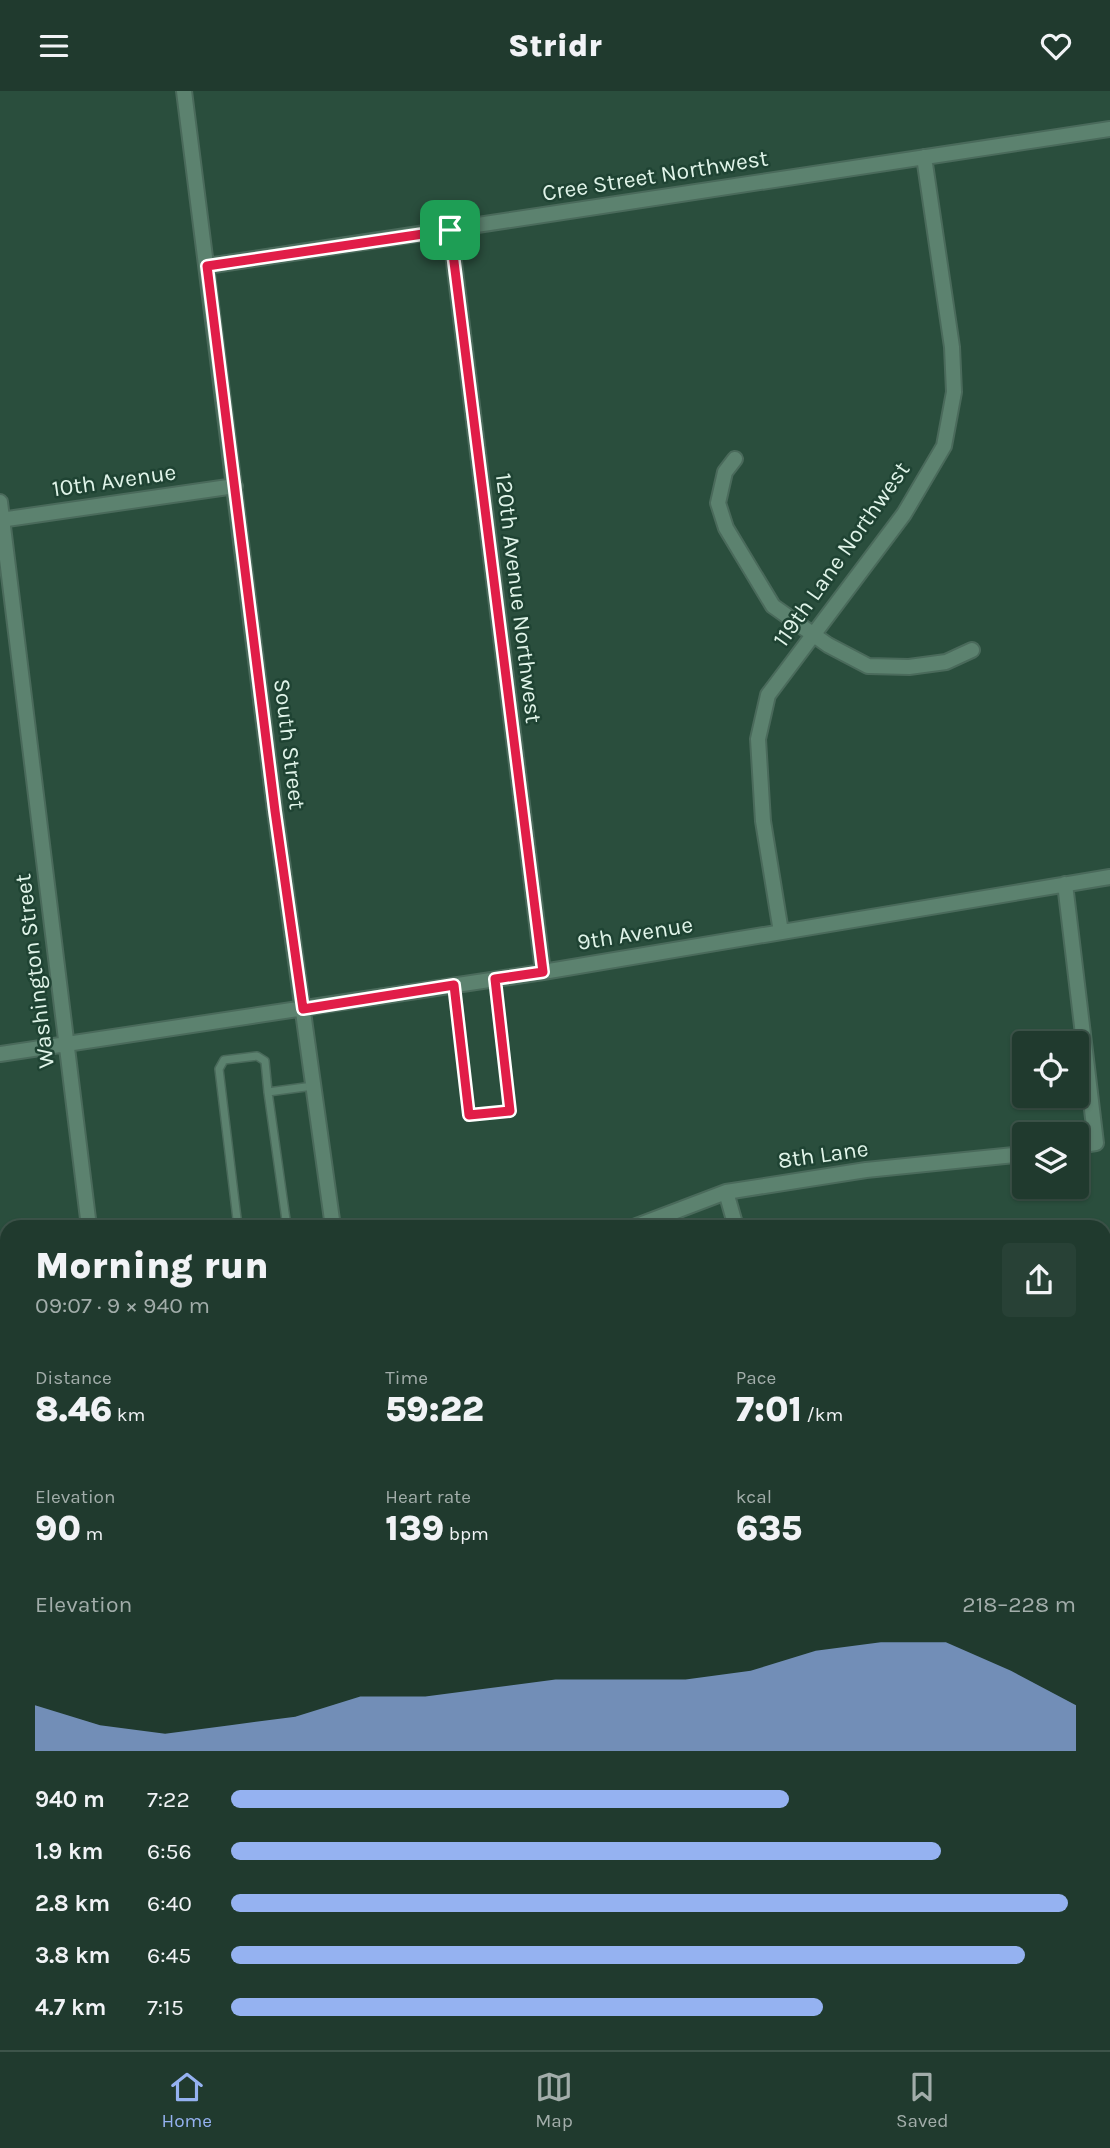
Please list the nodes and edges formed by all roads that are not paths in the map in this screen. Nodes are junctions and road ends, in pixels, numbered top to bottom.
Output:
1 (184, 91) edge
2 (1110, 129) edge
3 (924, 157) junction
4 (450, 230) junction
5 (207, 266) junction
6 (735, 459) dead end
7 (235, 486) junction
8 (0, 502) edge
9 (1, 520) edge
10 (814, 634) junction
11 (972, 650) dead end
12 (1110, 877) edge
13 (1065, 884) junction
14 (781, 932) junction
15 (543, 972) junction
16 (495, 979) junction
17 (454, 985) junction
18 (303, 1009) junction
19 (65, 1044) junction
20 (0, 1054) edge
21 (313, 1086) junction
22 (268, 1092) junction
23 (1089, 1144) edge
24 (1012, 1155) edge
25 (726, 1192) junction
26 (88, 1220) edge
27 (237, 1220) edge
28 (286, 1220) edge
29 (332, 1220) edge
30 (652, 1220) edge
31 (734, 1220) edge

1 - 5 street, South Street
2 - 3 street, Cree Street Northwest
3 - 4 street, Cree Street Northwest
3 - 10 street, 119th Lane Northwest
4 - 5 street, Cree Street Northwest
4 - 15 street, 120th Avenue Northwest
5 - 7 street, South Street
6 - 10 street
7 - 9 street, 10th Avenue
7 - 18 street, South Street
8 - 9 street, Washington Street
9 - 19 street, Washington Street
10 - 11 street
10 - 14 street, 119th Lane Northwest
12 - 13 street, 9th Avenue
13 - 14 street, 9th Avenue
13 - 23 street
14 - 15 street, 9th Avenue
15 - 16 street, 9th Avenue
16 - 17 street, 9th Avenue
16 - 17 lane
17 - 18 street, 9th Avenue
18 - 19 street, 9th Avenue
18 - 21 street, South Street
19 - 20 street, 9th Avenue
19 - 26 street, Washington Street
21 - 22 lane
21 - 29 street, South Street
22 - 27 lane
22 - 28 lane
24 - 25 street, 8th Lane
25 - 30 street, 8th Lane
25 - 31 street

